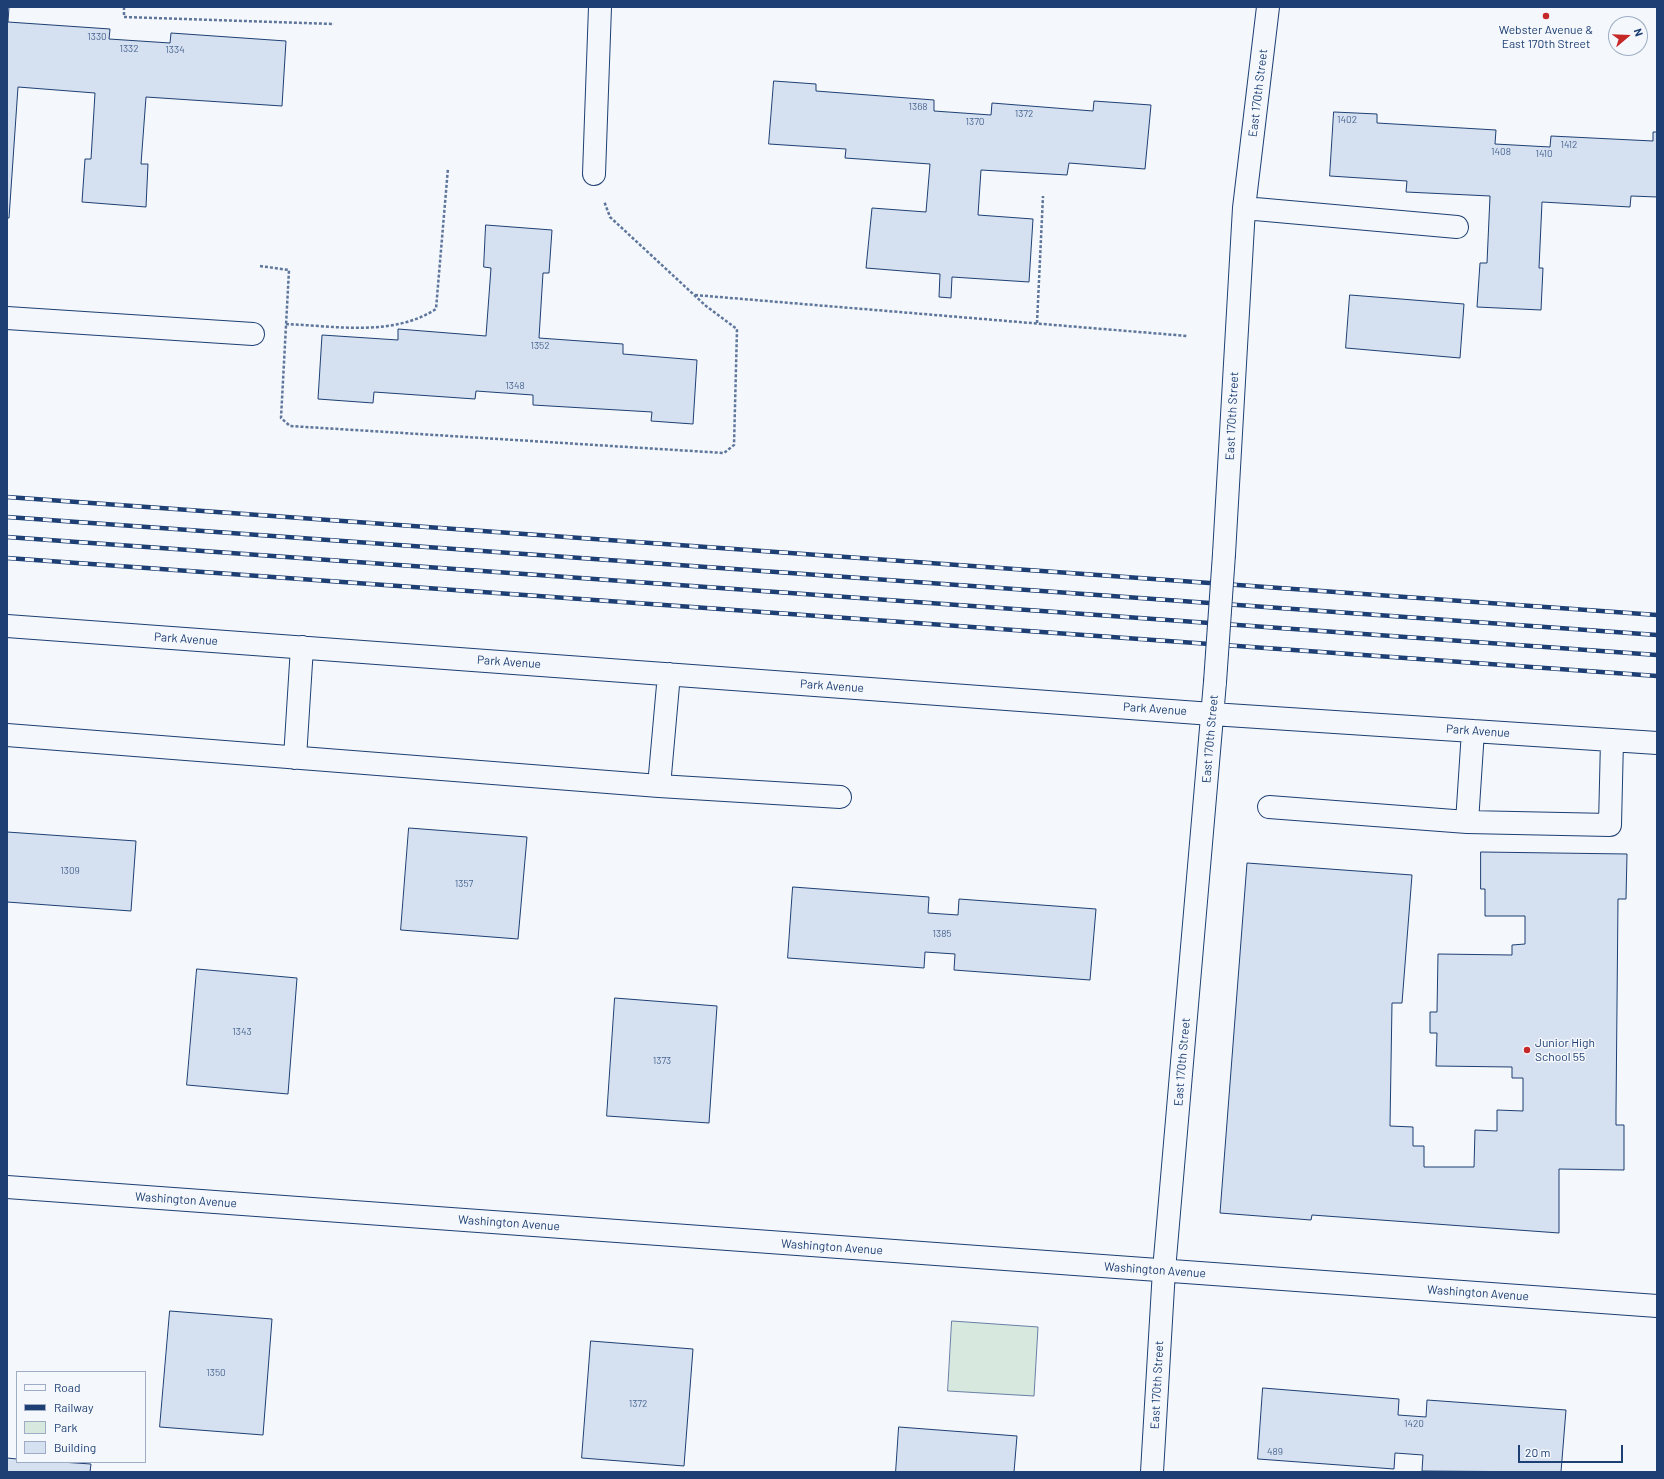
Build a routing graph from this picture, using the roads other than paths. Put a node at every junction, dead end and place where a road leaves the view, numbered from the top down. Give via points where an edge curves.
1 (600, 7) edge
2 (1268, 7) edge
3 (594, 174) road end
4 (1244, 208) junction
5 (1457, 227) dead end
6 (7, 318) edge
7 (253, 334) dead end
8 (7, 626) edge
9 (302, 647) junction
10 (669, 674) junction
11 (1212, 714) junction
12 (1473, 731) junction
13 (7, 735) edge
14 (1612, 740) junction
15 (1657, 743) edge
16 (295, 758) junction
17 (659, 786) junction
18 (840, 797) dead end
19 (1269, 807) dead end
20 (1467, 822) junction
21 (7, 1187) edge
22 (1164, 1270) junction
23 (1657, 1306) edge
24 (1152, 1472) edge

1 - 3 street
2 - 4 street, East 170th Street
4 - 5 street
4 - 11 street, East 170th Street, bridge
6 - 7 street
8 - 9 street, Park Avenue
9 - 10 street, Park Avenue
9 - 16 street
10 - 11 street, Park Avenue
10 - 17 street
11 - 12 street, Park Avenue
11 - 22 street, East 170th Street
12 - 14 street, Park Avenue
12 - 20 street
13 - 16 street
14 - 15 street, Park Avenue
14 - 20 street via 1610,825
16 - 17 street
17 - 18 street
19 - 20 street
21 - 22 street, Washington Avenue
22 - 23 street, Washington Avenue
22 - 24 street, East 170th Street

